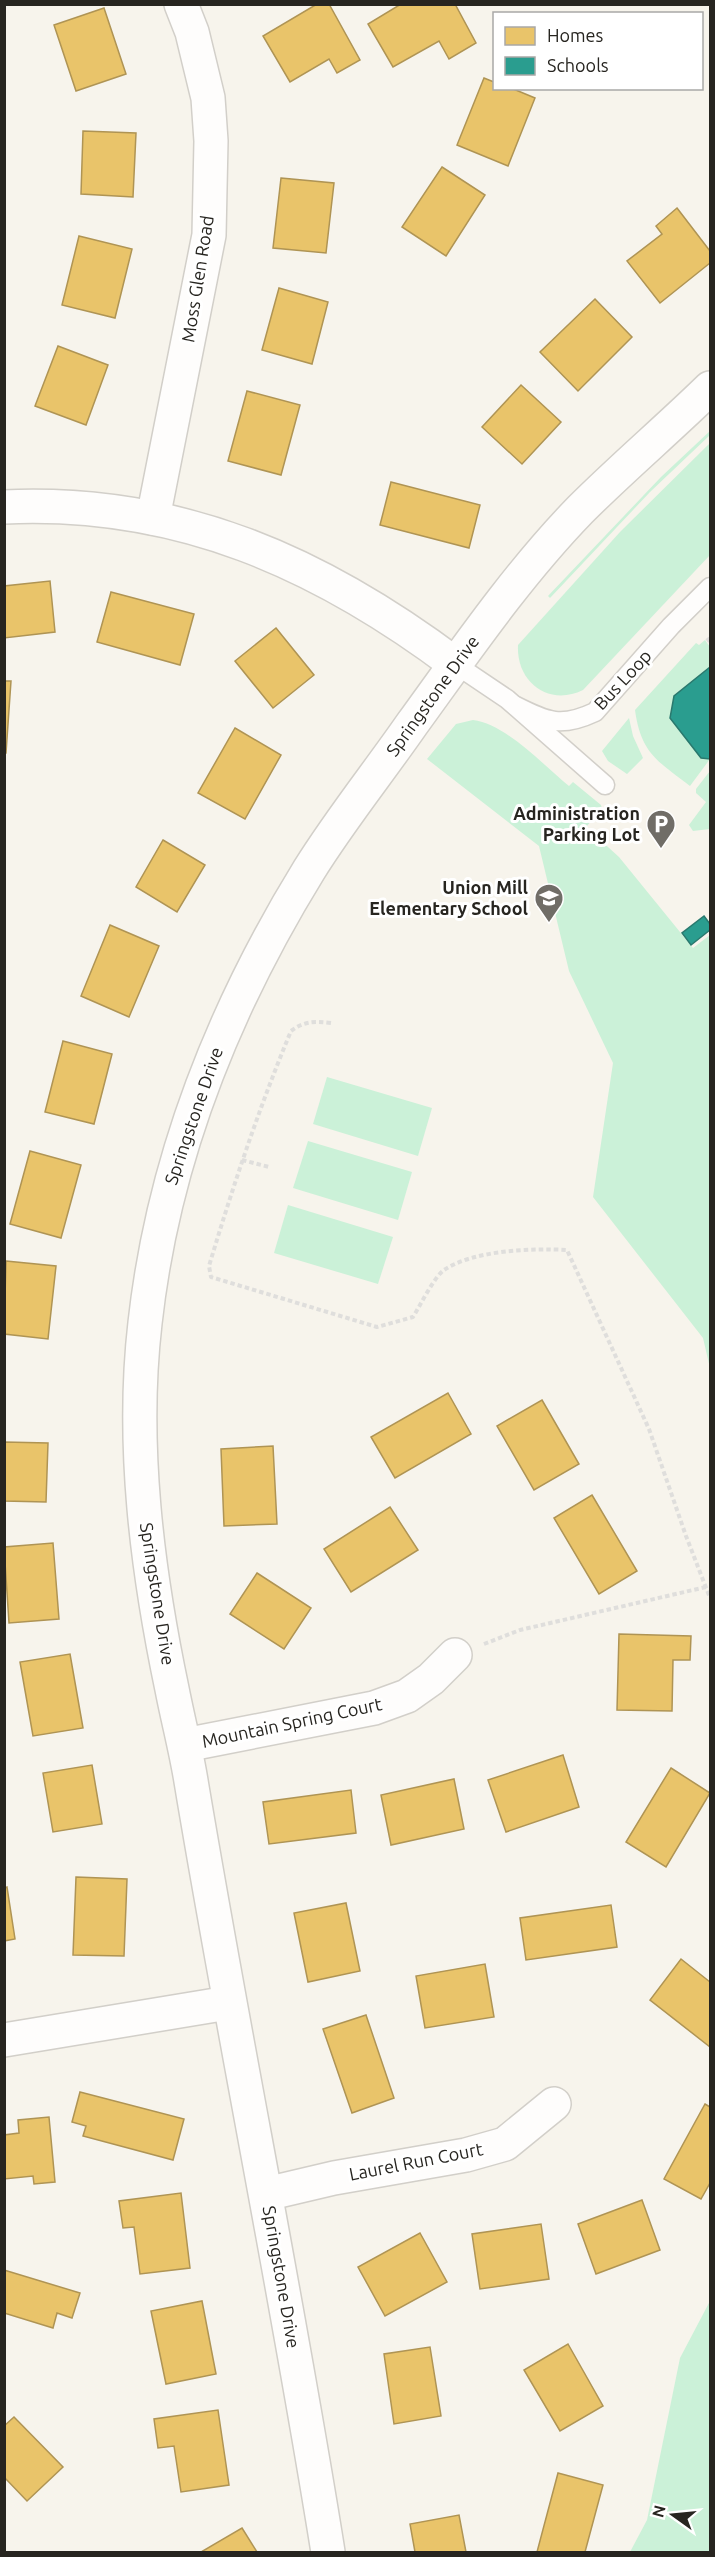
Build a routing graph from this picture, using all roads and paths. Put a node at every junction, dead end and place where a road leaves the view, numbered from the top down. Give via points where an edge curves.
1 (182, 4) edge
2 (711, 388) edge
3 (4, 507) edge
4 (153, 518) junction
5 (711, 587) edge
6 (455, 664) junction
7 (516, 706) junction
8 (605, 785) dead end
9 (331, 1023) dead end
10 (242, 1160) junction
11 (269, 1167) dead end
12 (706, 1587) junction
13 (711, 1598) edge
14 (455, 1655) joint
15 (185, 1745) junction
16 (228, 2003) junction
17 (4, 2040) edge
18 (554, 2104) dead end
19 (266, 2194) junction
20 (328, 2553) edge

1 - 4 street, Moss Glen Road via 208,98 209,235
2 - 6 street, Springstone Drive via 579,511 502,600
3 - 4 street via 109,510
4 - 6 street via 219,535 293,562 369,603
5 - 7 lane, Bus Loop via 595,712 578,720 553,722
6 - 7 lane
6 - 15 street, Springstone Drive via 313,864 270,936 228,1019 195,1102 167,1197 142,1350 143,1503 160,1627
7 - 8 lane
9 - 10 path via 311,1022 291,1031
10 - 11 path
10 - 12 path via 208,1266 211,1277 377,1327 413,1317 442,1271 483,1255 536,1248 567,1250 649,1429
12 - 13 path
12 - 14 path via 520,1630
14 - 15 street, Mountain Spring Court via 407,1696 374,1708
15 - 16 street, Springstone Drive
16 - 17 street
16 - 19 street, Springstone Drive
18 - 19 street, Laurel Run Court via 505,2144
19 - 20 street, Springstone Drive

